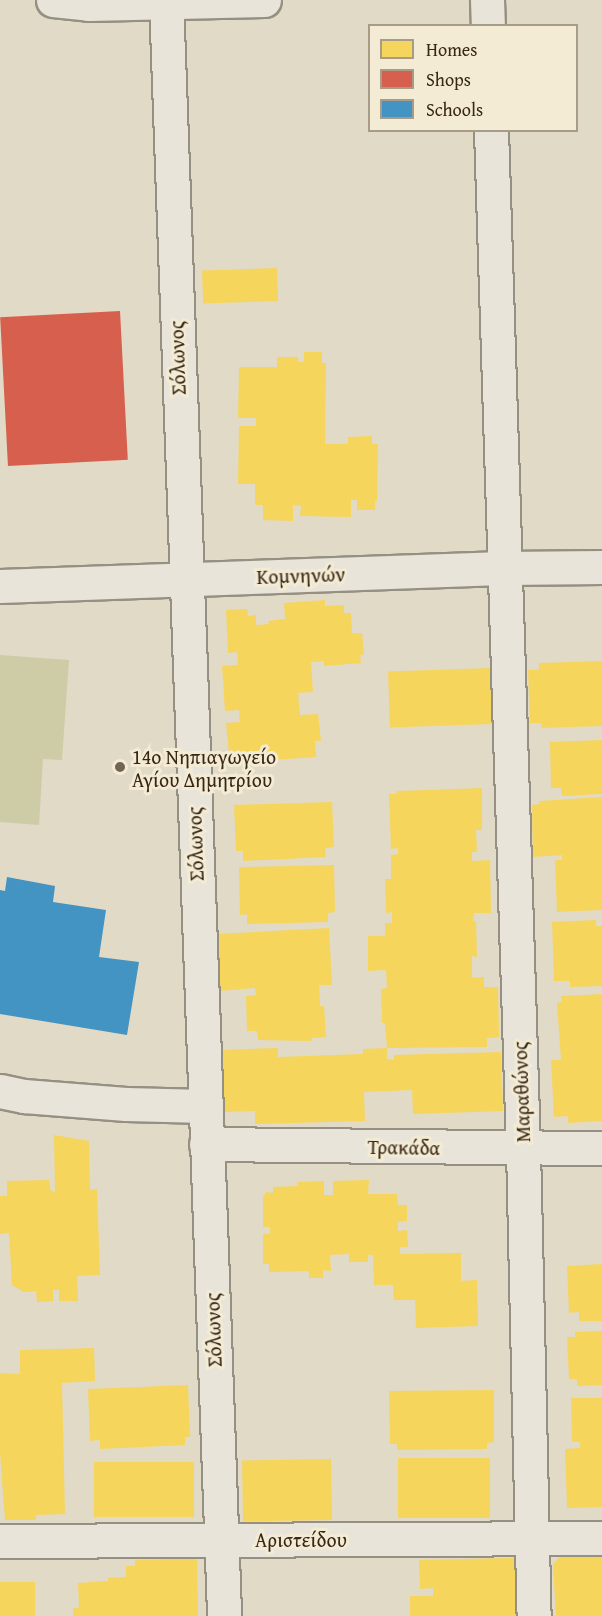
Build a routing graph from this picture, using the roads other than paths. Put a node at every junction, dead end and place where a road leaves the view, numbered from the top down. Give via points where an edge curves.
1 (52, 0) edge
2 (264, 0) edge
3 (487, 0) edge
4 (166, 2) edge
5 (488, 24) edge
6 (491, 132) edge
7 (602, 567) edge
8 (503, 568) junction
9 (185, 579) junction
10 (0, 586) edge
11 (0, 1091) edge
12 (205, 1106) junction
13 (207, 1144) junction
14 (524, 1148) junction
15 (602, 1148) edge
16 (602, 1538) edge
17 (532, 1539) junction
18 (221, 1540) junction
19 (0, 1541) edge
20 (224, 1616) edge
21 (534, 1616) edge

1 - 4 street via 89,4
2 - 4 street
3 - 5 street
4 - 9 street, Σόλωνος
6 - 8 street, Μαραθώνος
7 - 8 street, Κομνηνών
8 - 9 street, Κομνηνών
8 - 14 street, Μαραθώνος
9 - 10 street, Κομνηνών
9 - 12 street, Σόλωνος
11 - 12 street via 103,1102
12 - 13 street, Σόλωνος
13 - 14 street, Τρακάδα
13 - 18 street, Σόλωνος
14 - 15 street, Τρακάδα
14 - 17 street, Μαραθώνος
16 - 17 street, Αριστείδου
17 - 18 street, Αριστείδου
17 - 21 street, Μαραθώνος
18 - 19 street, Αριστείδου
18 - 20 street, Σόλωνος

